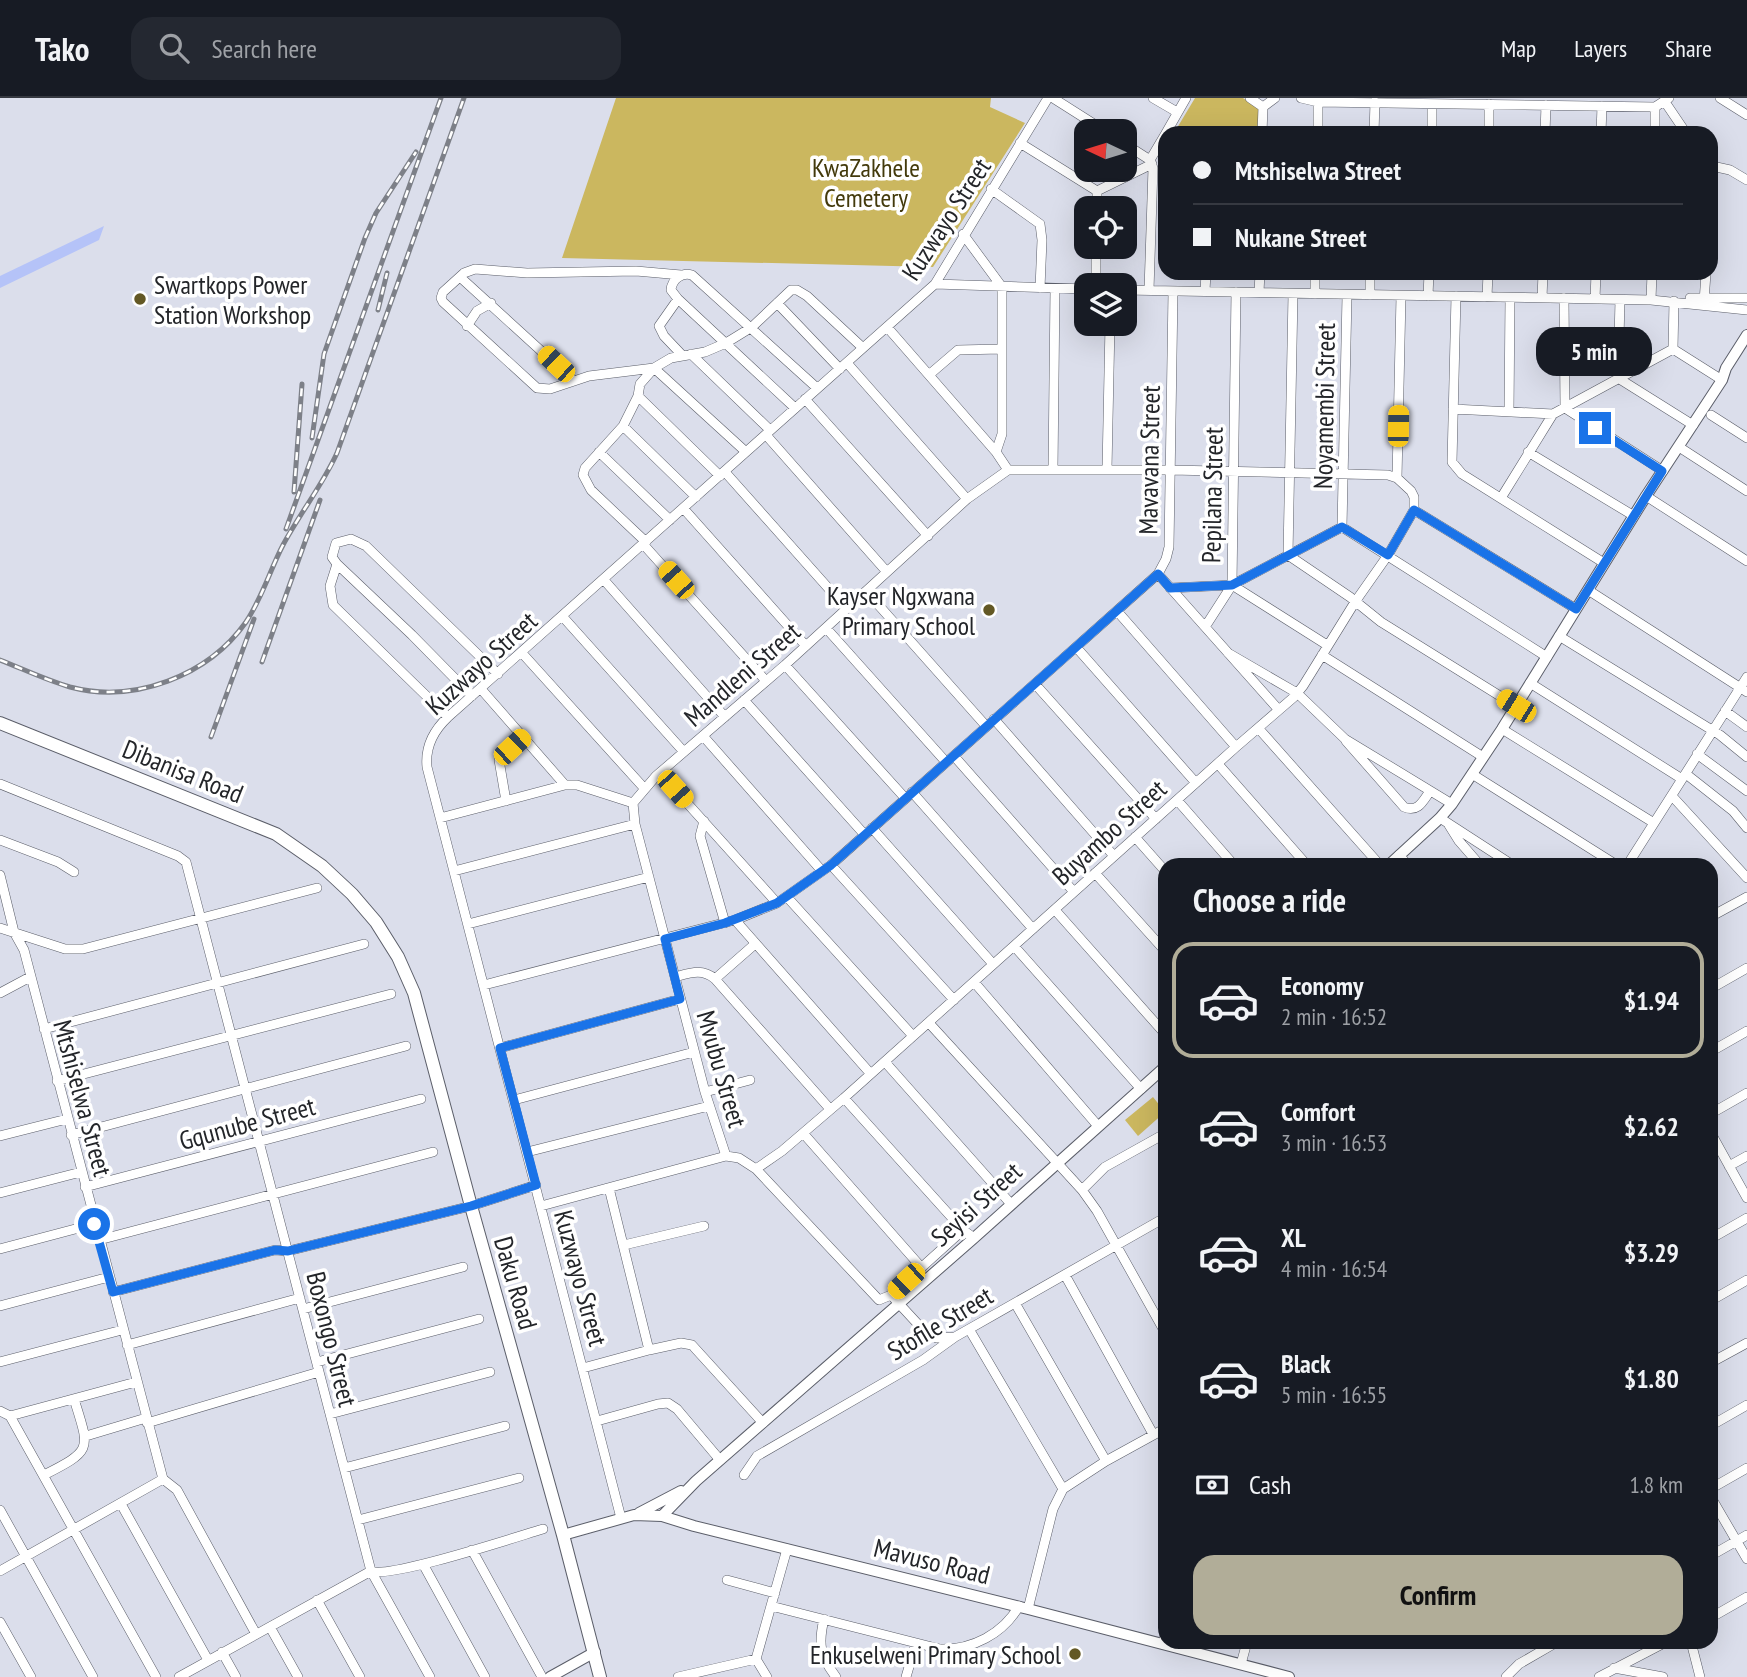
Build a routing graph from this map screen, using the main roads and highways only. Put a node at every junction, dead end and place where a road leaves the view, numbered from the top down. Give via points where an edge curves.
1 (0, 723) edge
2 (338, 880) joint
3 (600, 1677) edge

1 - 2 main road, Dibanisa Road via 276,834
2 - 3 main road, Daku Road via 384,933 410,981

